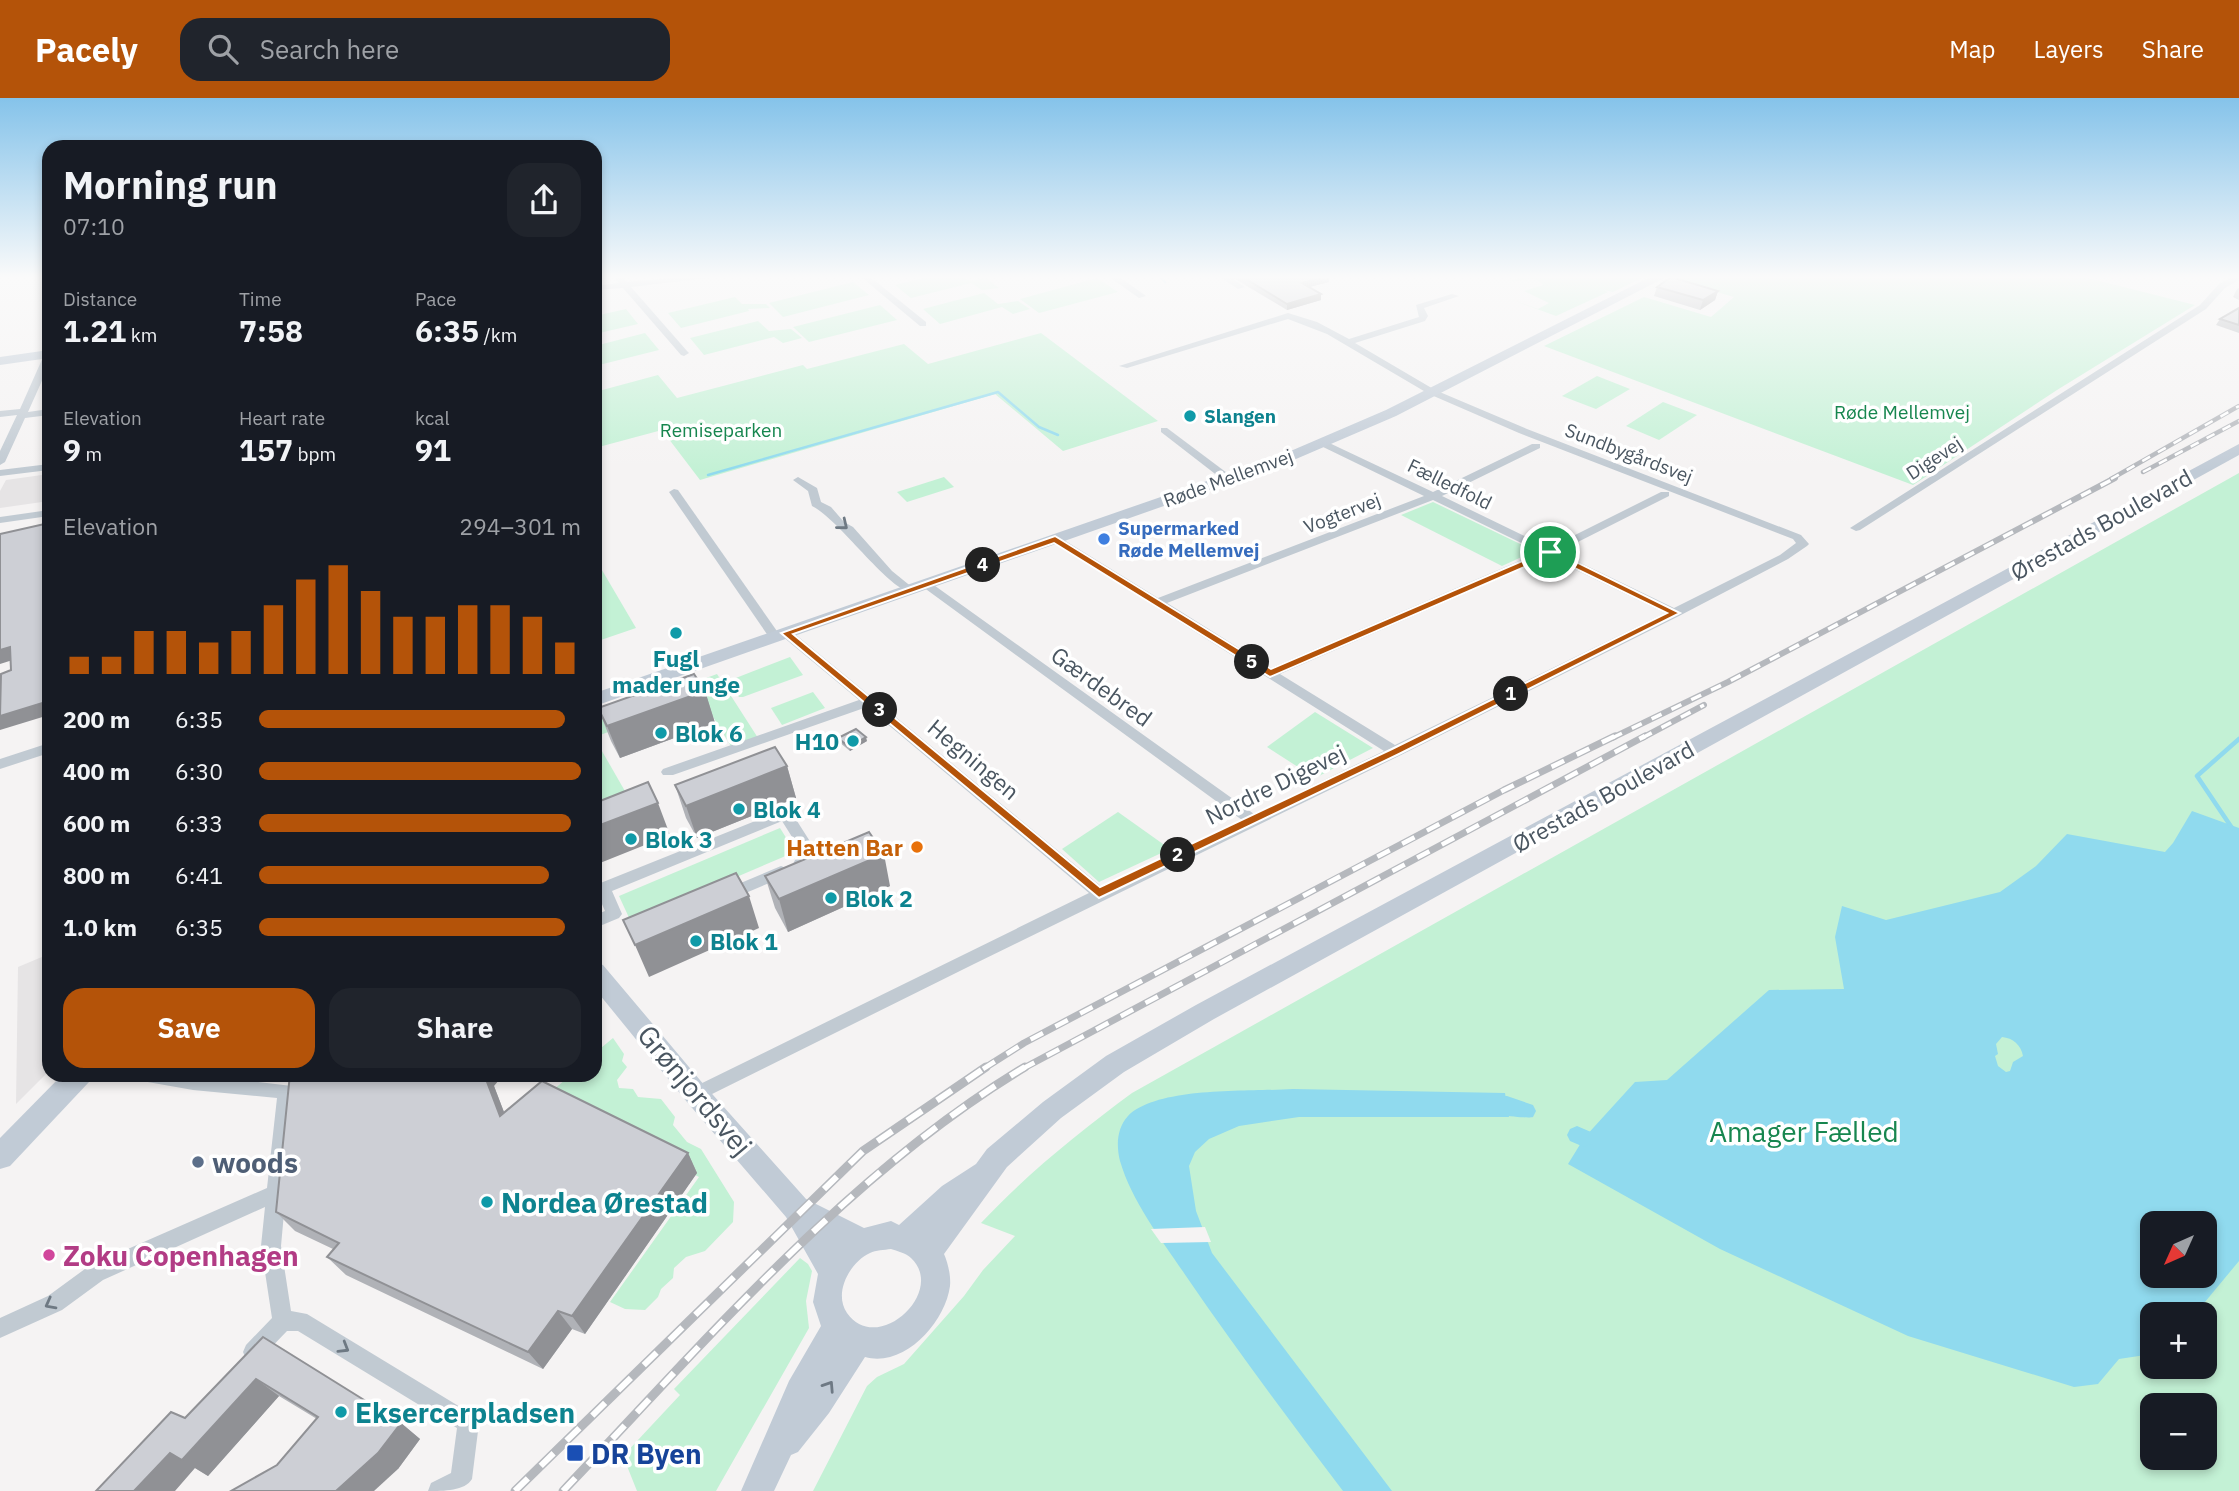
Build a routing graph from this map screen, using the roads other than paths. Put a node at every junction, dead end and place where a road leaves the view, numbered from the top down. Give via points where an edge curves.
1 (673, 341) edge
2 (1199, 341) edge
3 (1343, 341) edge
4 (1352, 341) edge
5 (1534, 341) edge
6 (2150, 341) edge
7 (1346, 343) junction
8 (684, 354) dead end
9 (42, 356) edge
10 (0, 361) edge
11 (42, 370) edge
12 (1137, 375) dead end
13 (1432, 393) junction
14 (42, 408) edge
15 (23, 412) junction
16 (42, 412) edge
17 (0, 414) edge
18 (1164, 430) dead end
19 (1323, 443) junction
20 (1536, 446) dead end
21 (2239, 449) edge
22 (0, 462) edge
23 (42, 468) edge
24 (0, 473) edge
25 (1227, 478) junction
26 (798, 480) dead end
27 (674, 492) dead end
28 (1665, 494) dead end
29 (1434, 496) junction
30 (42, 514) edge
31 (0, 520) edge
32 (1856, 528) dead end
33 (1055, 539) junction
34 (1798, 543) joint
35 (1550, 552) junction
36 (927, 585) junction
37 (909, 590) junction
38 (1157, 603) junction
39 (1675, 613) junction
40 (781, 635) junction
41 (1270, 673) junction
42 (602, 698) edge
43 (870, 701) junction
44 (42, 750) edge
45 (1395, 752) junction
46 (0, 764) edge
47 (668, 772) dead end
48 (1252, 820) junction
49 (1099, 893) junction
50 (721, 897) edge
51 (602, 919) edge
52 (602, 980) edge
53 (72, 1082) edge
54 (186, 1082) edge
55 (696, 1094) junction
56 (0, 1157) edge
57 (276, 1193) junction
58 (796, 1208) junction
59 (862, 1242) junction
60 (916, 1246) junction
61 (833, 1272) junction
62 (283, 1321) junction
63 (0, 1328) edge
64 (848, 1333) junction
65 (235, 1371) edge
66 (439, 1491) edge
67 (757, 1491) edge

1 - 8 street
2 - 12 street, Sundbygårdsvej via 1120,363
3 - 7 street, Sundbygårdsvej
4 - 7 street
5 - 13 street, Røde Mellemvej
6 - 32 street, Digevej
7 - 13 street, Sundbygårdsvej
9 - 10 street
11 - 15 street
13 - 19 street, Røde Mellemvej
13 - 34 street, Sundbygårdsvej
14 - 15 street
15 - 16 street
15 - 17 street
15 - 22 street
18 - 25 street
19 - 25 street, Røde Mellemvej
19 - 29 street, Fælledfold
20 - 29 street, Vogtervej
21 - 60 street, Ørestads Boulevard via 1115,1064 997,1158
23 - 24 street
25 - 33 street, Røde Mellemvej
26 -> 37 street via 813,490 816,504 849,529
27 - 40 street
28 - 35 street
29 - 35 street, Fælledfold
29 - 38 street, Vogtervej
30 - 31 street
33 - 36 street, Røde Mellemvej
33 - 38 street
34 - 39 street, Nordre Digevej
35 - 39 street, Fælledfold
35 - 41 street
36 - 37 street, Røde Mellemvej
36 - 48 street, Gærdebred
37 - 40 street, Røde Mellemvej
38 - 41 street
39 - 45 street, Nordre Digevej
40 - 42 street, Røde Mellemvej
40 - 43 street, Hegningen
41 - 45 street
43 - 47 street
43 - 49 street, Hegningen
44 - 46 street
45 - 48 street, Nordre Digevej
48 - 49 street, Nordre Digevej
49 - 55 street, Nordre Digevej
50 - 51 street via 813,858 785,814 603,888 614,914
52 - 55 street, Grønjordsvej
53 - 56 street
54 - 57 street via 286,1091
55 - 58 street, Grønjordsvej
57 - 62 street via 271,1246
57 -> 63 street via 96,1273 55,1303
58 - 59 street, Grønjordsvej
58 - 61 street, Grønjordsvej
59 - 60 street via 876,1237
59 - 61 street
60 - 64 street via 933,1264 936,1284 924,1317 914,1328 887,1341
61 - 64 street via 828,1300
62 - 65 street
62 -> 66 street via 300,1321 468,1423 461,1479
64 - 67 street via 818,1402 773,1460

